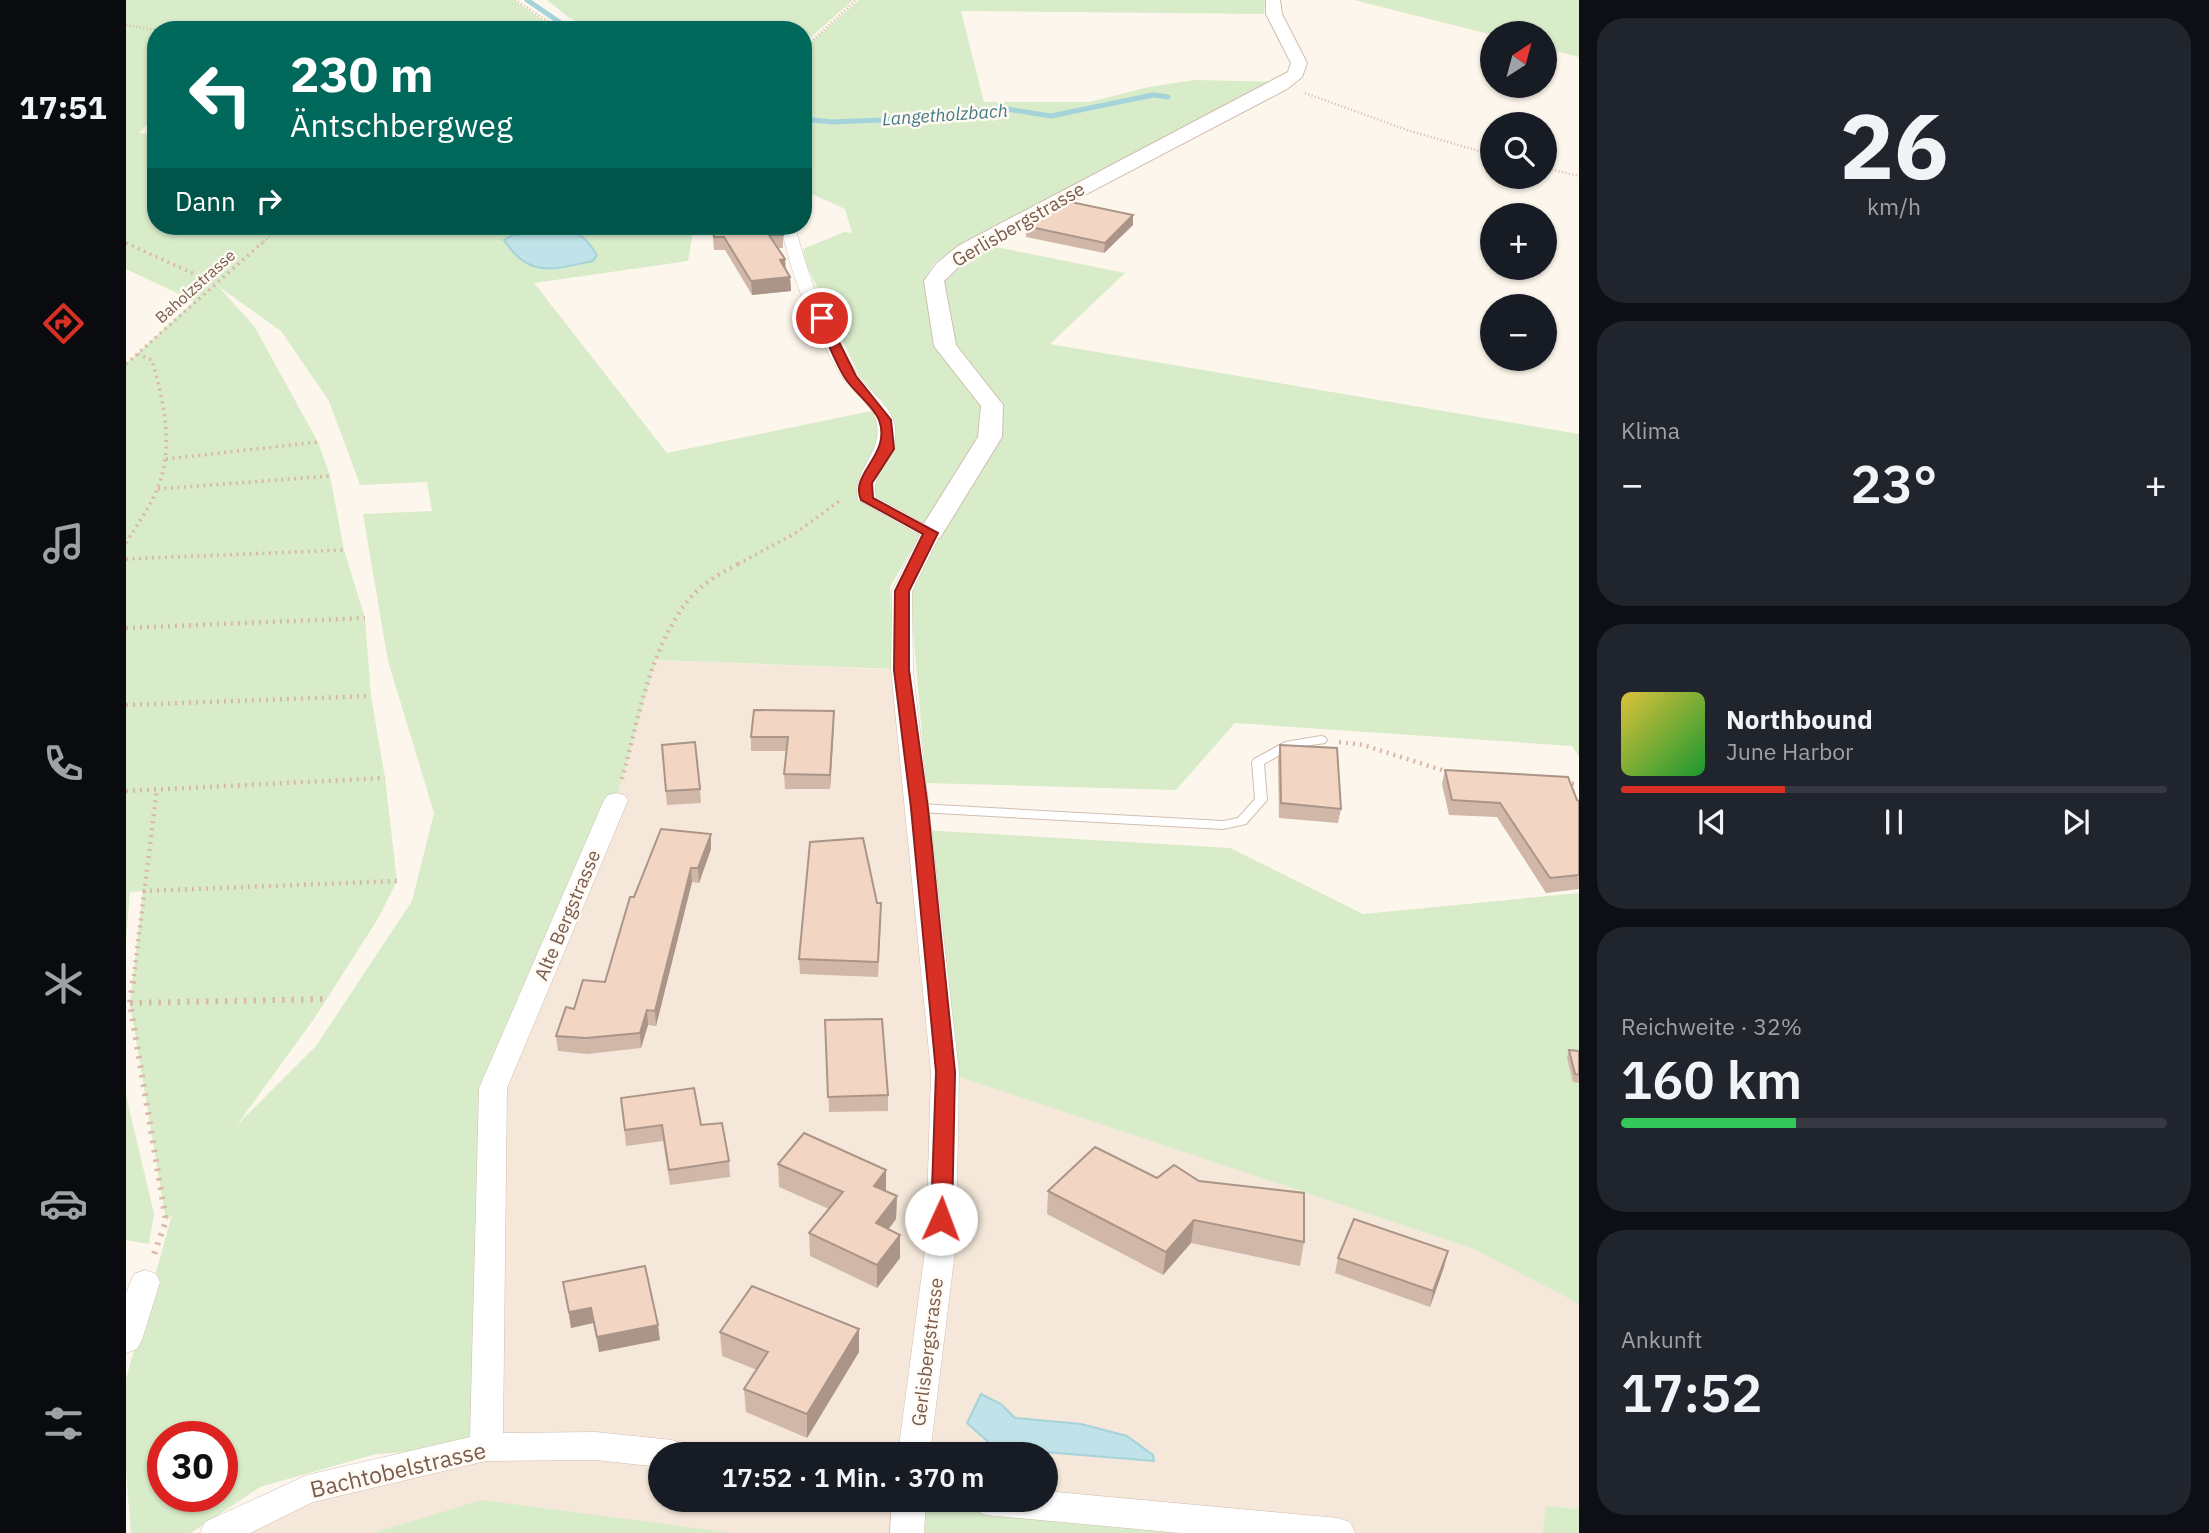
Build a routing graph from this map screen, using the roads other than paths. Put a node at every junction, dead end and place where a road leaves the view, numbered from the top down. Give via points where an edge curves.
1 (1273, 0) edge
2 (790, 235) edge
3 (931, 533) junction
4 (1321, 740) road end
5 (616, 800) road end
6 (919, 808) junction
7 (145, 1282) road end
8 (126, 1340) edge
9 (916, 1442) edge
10 (486, 1447) junction
11 (648, 1451) edge
12 (1058, 1508) edge
13 (908, 1512) edge
14 (1256, 1529) edge
15 (217, 1533) edge
16 (907, 1533) edge
17 (1338, 1533) edge

1 - 3 street, Gerlisbergstrasse via 1274,14 1299,63 1296,74 965,250 934,281 945,346 992,405 990,437
2 - 3 street via 796,264 850,377 885,420 887,449 863,492 880,509
3 - 6 street, Gerlisbergstrasse via 902,591 902,670
4 - 6 lane via 1289,745 1258,762 1261,800 1242,821 1223,825
5 - 10 street, Alte Bergstrasse via 493,1088
6 - 9 street, Gerlisbergstrasse via 945,1072 941,1243
7 - 8 street
10 - 11 street, Bachtobelstrasse via 596,1446
10 - 15 street, Bachtobelstrasse via 307,1489
12 - 14 street
13 - 16 street
14 - 17 street

